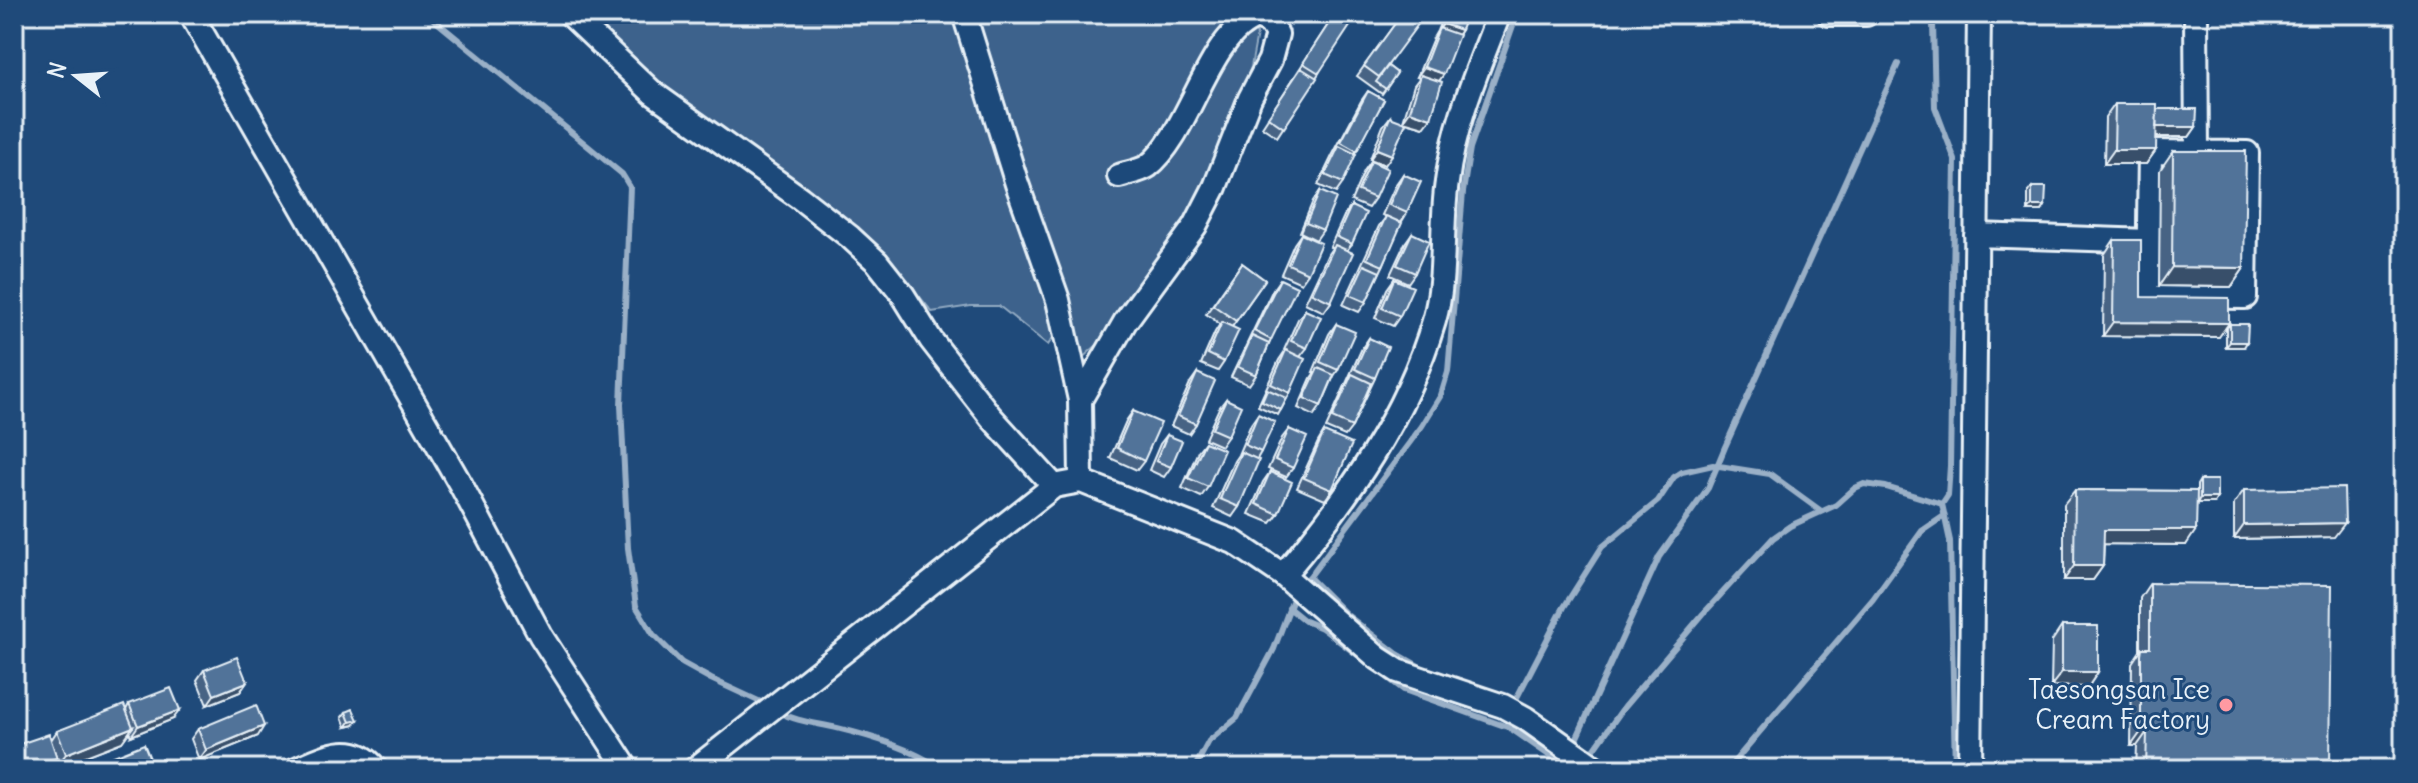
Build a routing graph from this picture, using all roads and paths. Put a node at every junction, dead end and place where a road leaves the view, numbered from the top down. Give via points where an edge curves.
1 (191, 14) edge
2 (570, 14) edge
3 (964, 14) edge
4 (1499, 14) edge
5 (1829, 14) edge
6 (1866, 14) edge
7 (1979, 14) edge
8 (2196, 14) edge
9 (2197, 152) junction
10 (1119, 176) dead end
11 (1976, 235) junction
12 (2149, 241) junction
13 (1080, 400) junction
14 (1081, 481) junction
15 (1054, 486) junction
16 (1293, 585) junction
17 (296, 769) edge
18 (376, 769) edge
19 (627, 769) edge
20 (695, 769) edge
21 (1597, 769) edge
22 (1970, 769) edge

1 - 19 street via 461,485 541,636
2 - 15 street via 653,93 800,198 877,262 991,417
3 - 13 street via 1058,300
4 - 16 street via 1458,122 1446,183 1435,318 1411,387
5 - 6 street
7 - 11 street
8 - 9 street
9 - 12 street via 2150,152
9 - 12 street via 2247,153 2245,297 2148,296
10 - 13 street via 1147,167 1163,149 1233,33 1247,20 1269,22 1276,44 1215,187
11 - 12 street
11 - 22 street
13 - 14 street
14 - 15 street
14 - 16 street via 1234,542
15 - 20 street
16 - 21 street via 1398,671 1503,706
17 - 18 street via 343,752 360,755

